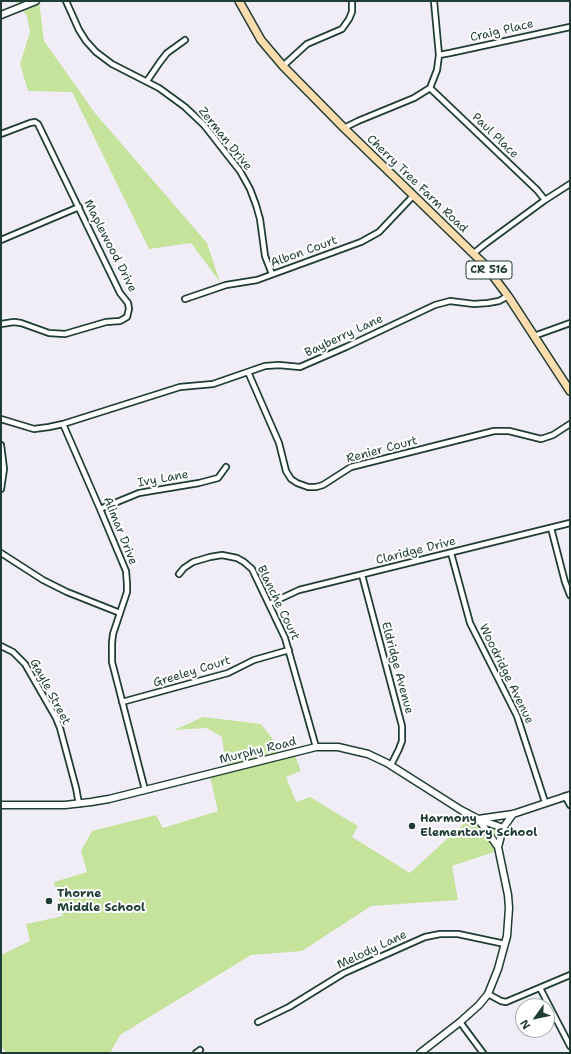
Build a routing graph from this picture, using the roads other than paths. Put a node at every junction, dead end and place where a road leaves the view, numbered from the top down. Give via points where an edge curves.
1 (36, 1) edge
2 (66, 1) edge
3 (239, 1) edge
4 (352, 1) edge
5 (434, 1) edge
6 (1, 15) edge
7 (570, 27) edge
8 (185, 40) dead end
9 (439, 55) junction
10 (283, 66) junction
11 (147, 81) junction
12 (430, 88) junction
13 (344, 128) junction
14 (1, 134) edge
15 (570, 184) edge
16 (413, 196) junction
17 (545, 200) junction
18 (79, 207) junction
19 (1, 240) edge
20 (474, 253) junction
21 (272, 274) junction
22 (508, 296) junction
23 (185, 299) dead end
24 (570, 323) edge
25 (1, 324) edge
26 (534, 336) junction
27 (248, 372) junction
28 (570, 391) edge
29 (1, 419) edge
30 (63, 424) junction
31 (570, 424) edge
32 (1, 445) edge
33 (226, 467) dead end
34 (1, 489) edge
35 (100, 509) junction
36 (570, 524) edge
37 (551, 528) junction
38 (451, 553) junction
39 (1, 554) edge
40 (179, 574) dead end
41 (362, 575) junction
42 (570, 595) edge
43 (269, 604) junction
44 (120, 613) junction
45 (1, 646) edge
46 (289, 650) junction
47 (122, 702) junction
48 (316, 747) junction
49 (391, 765) junction
50 (145, 790) junction
51 (568, 795) edge
52 (545, 802) junction
53 (79, 804) junction
54 (1, 805) edge
55 (570, 805) edge
56 (513, 814) junction
57 (478, 819) junction
58 (503, 828) junction
59 (498, 847) junction
60 (505, 944) junction
61 (570, 975) edge
62 (540, 988) junction
63 (488, 994) junction
64 (258, 1022) dead end
65 (460, 1022) junction
66 (570, 1046) edge
67 (420, 1053) edge
68 (483, 1053) edge

1 - 6 street
2 - 11 street, Zerman Drive via 79,30 96,52 112,64
3 - 10 main road, Cherry Tree Farm Road / CR 516 via 262,40
4 - 10 street via 352,12 342,28 308,44
5 - 9 street
7 - 9 street, Craig Place
8 - 11 street via 167,53
9 - 12 street via 437,70
10 - 13 main road, Cherry Tree Farm Road / CR 516
11 - 21 street, Zerman Drive via 176,99 197,118 240,172 256,205 265,256
12 - 13 street via 414,98
12 - 17 street, Paul Place
13 - 16 main road, Cherry Tree Farm Road / CR 516
14 - 18 street, Maplewood Drive via 30,123 38,124
15 - 17 street
16 - 20 main road, Cherry Tree Farm Road / CR 516
16 - 21 street, Albon Court via 370,238
17 - 20 street
18 - 19 street
18 - 25 street, Maplewood Drive via 120,293 128,303 126,317 120,321 106,322 65,334 49,333 21,323
20 - 22 main road, Cherry Tree Farm Road / CR 516
21 - 23 street, Albon Court
22 - 26 main road, Cherry Tree Farm Road / CR 516
22 - 27 street, Bayberry Lane via 488,303 443,302 306,366 275,364
24 - 26 street
26 - 28 main road, Cherry Tree Farm Road / CR 516
27 - 30 street, Bayberry Lane via 213,384 180,386
27 - 31 street, Renier Court via 279,443 286,471 291,479 308,487 323,485 351,467 486,433 508,431 541,439
29 - 30 street, Bayberry Lane via 34,429
30 - 35 street, Alimar Drive
32 - 34 street via 4,469
33 - 35 street, Ivy Lane via 218,478 139,493
35 - 44 street, Alimar Drive via 127,578 127,592
36 - 37 street, Claridge Drive
37 - 38 street, Claridge Drive
37 - 42 street
38 - 41 street, Claridge Drive
38 - 52 street, Woodridge Avenue via 470,623 517,716
39 - 44 street via 67,592
40 - 43 street, Blanche Court via 187,566 210,557 222,555 237,558 252,569
41 - 43 street, Claridge Drive via 300,590
41 - 49 street, Eldridge Avenue via 402,726 400,745
43 - 46 street, Blanche Court
44 - 47 street, Alimar Drive via 113,634 111,653
45 - 53 street, Gayle Street via 13,652 25,664 56,718
46 - 47 street, Greeley Court via 254,660 228,673
46 - 48 street, Blanche Court
47 - 50 street, Alimar Drive
48 - 49 street, Murphy Road via 356,750
48 - 50 street, Murphy Road
49 - 57 street, Murphy Road
50 - 53 street, Murphy Road
51 - 52 street
51 - 55 street
52 - 56 street
53 - 54 street, Murphy Road
56 - 57 street
56 - 58 street
57 - 58 street, Murphy Road
57 - 59 street
58 - 59 street
59 - 60 street via 508,902
60 - 63 street
60 - 64 street, Melody Lane via 458,934 425,937 344,973 286,1009
61 - 62 street
62 - 63 street via 506,1002
62 - 66 street
63 - 65 street
65 - 67 street
65 - 68 street

